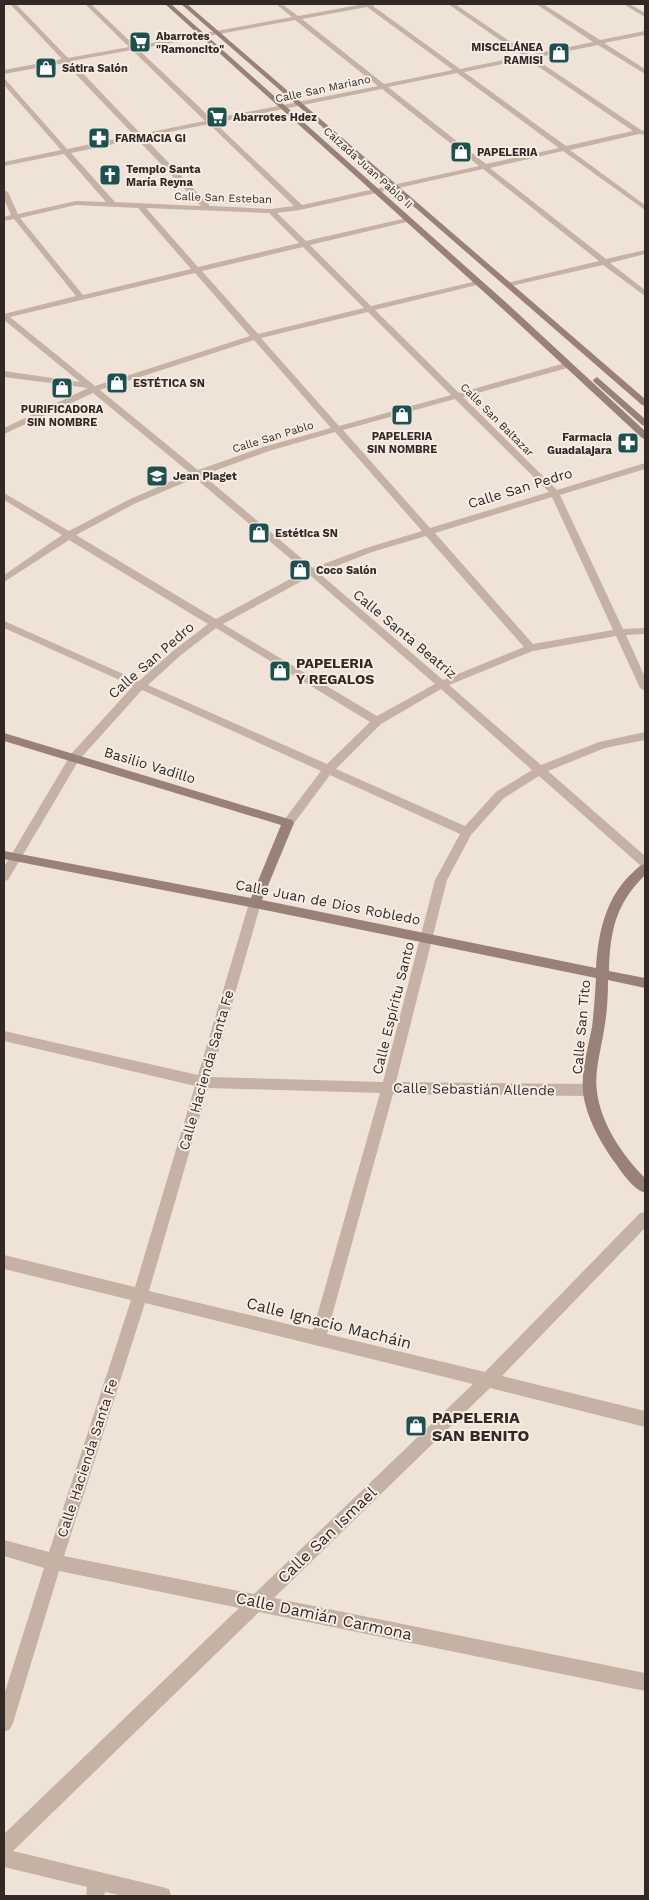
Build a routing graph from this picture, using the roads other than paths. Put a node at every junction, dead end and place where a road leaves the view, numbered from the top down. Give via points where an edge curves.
1 (13, 4) edge
2 (88, 4) edge
3 (168, 4) edge
4 (184, 4) edge
5 (279, 4) edge
6 (369, 4) edge
7 (451, 4) edge
8 (539, 4) edge
9 (626, 4) edge
10 (645, 15) edge
11 (296, 18) junction
12 (216, 33) junction
13 (645, 33) edge
14 (203, 35) junction
15 (600, 43) junction
16 (133, 48) junction
17 (530, 57) junction
18 (66, 61) junction
19 (460, 71) junction
20 (4, 72) edge
21 (645, 72) edge
22 (4, 81) edge
23 (384, 87) junction
24 (299, 104) junction
25 (283, 107) junction
26 (211, 122) junction
27 (642, 132) edge
28 (139, 137) junction
29 (565, 149) junction
30 (66, 151) junction
31 (4, 164) edge
32 (485, 167) junction
33 (396, 187) junction
34 (376, 191) junction
35 (4, 192) edge
36 (112, 204) junction
37 (140, 206) junction
38 (300, 208) junction
39 (645, 208) edge
40 (208, 209) junction
41 (271, 211) junction
42 (16, 216) junction
43 (4, 219) edge
44 (408, 219) junction
45 (304, 245) junction
46 (645, 252) edge
47 (604, 262) junction
48 (197, 270) junction
49 (478, 282) junction
50 (510, 286) junction
51 (645, 294) edge
52 (81, 297) junction
53 (527, 300) junction
54 (369, 309) junction
55 (508, 309) junction
56 (4, 316) edge
57 (255, 337) junction
58 (568, 365) junction
59 (4, 374) edge
60 (92, 387) junction
61 (456, 395) junction
62 (645, 403) edge
63 (645, 411) edge
64 (645, 423) edge
65 (336, 429) junction
66 (4, 431) edge
67 (645, 436) edge
68 (645, 466) edge
69 (196, 474) junction
70 (554, 493) junction
71 (4, 496) edge
72 (428, 530) junction
73 (68, 536) junction
74 (311, 572) junction
75 (4, 579) edge
76 (4, 624) edge
77 (215, 624) junction
78 (645, 631) edge
79 (620, 632) junction
80 (531, 648) junction
81 (442, 684) junction
82 (142, 685) junction
83 (645, 688) edge
84 (377, 721) junction
85 (645, 736) edge
86 (4, 737) edge
87 (75, 757) junction
88 (329, 769) junction
89 (540, 770) junction
90 (288, 823) junction
91 (467, 832) junction
92 (9, 856) edge
93 (645, 864) edge
94 (645, 868) edge
95 (4, 877) edge
96 (254, 903) junction
97 (426, 938) junction
98 (601, 974) junction
99 (645, 983) edge
100 (4, 1036) edge
101 (202, 1082) junction
102 (388, 1088) junction
103 (590, 1090) junction
104 (645, 1187) edge
105 (645, 1218) edge
106 (4, 1262) edge
107 (140, 1295) junction
108 (318, 1338) junction
109 (487, 1380) junction
110 (645, 1419) edge
111 (4, 1548) edge
112 (54, 1562) junction
113 (257, 1602) junction
114 (645, 1682) edge
115 (4, 1724) edge
116 (4, 1847) edge
117 (4, 1858) edge
118 (96, 1889) edge
119 (162, 1896) edge

1 - 18 street
2 - 16 street
3 - 14 main road, Calzada Juan Pablo II
4 - 12 main road, Calzada Juan Pablo II
5 - 11 street
6 - 11 street
6 - 19 street
7 - 17 street
8 - 15 street
9 - 10 street
11 - 12 street
11 - 23 street
12 - 14 street
12 - 24 main road, Calzada Juan Pablo II
13 - 15 street, Calle San Mariano
14 - 16 street
14 - 25 main road, Calzada Juan Pablo II
15 - 17 street, Calle San Mariano
15 - 21 street
16 - 18 street
16 - 26 street
17 - 19 street, Calle San Mariano
17 - 27 street
18 - 20 street
18 - 28 street
19 - 23 street, Calle San Mariano
19 - 29 street
22 - 30 street
23 - 24 street, Calle San Mariano
23 - 32 street
24 - 25 street, Calle San Mariano
24 - 33 main road, Calzada Juan Pablo II
25 - 26 street, Calle San Mariano
25 - 34 main road, Calzada Juan Pablo II
26 - 28 street, Calle San Mariano
26 - 38 street
27 - 29 street, Calle San Esteban
28 - 30 street, Calle San Mariano
28 - 40 street
29 - 32 street, Calle San Esteban
29 - 39 street
30 - 31 street, Calle San Mariano
30 - 36 street
32 - 33 street, Calle San Esteban
32 - 47 street
33 - 34 street, Calle San Esteban
33 - 50 main road, Calzada Juan Pablo II
34 - 38 street, Calle San Esteban
34 - 44 main road, Calzada Juan Pablo II
35 - 42 street
36 - 37 street, Calle San Esteban
36 - 42 street, Calle San Esteban via 76,204
37 - 40 street, Calle San Esteban
37 - 48 street
38 - 41 street, Calle San Esteban
40 - 41 street, Calle San Esteban
41 - 45 street, Calle San Baltazar
42 - 43 street, Calle San Esteban
42 - 52 street
44 - 45 street
44 - 49 main road, Calzada Juan Pablo II
45 - 48 street
45 - 54 street, Calle San Baltazar
46 - 47 street
47 - 50 street
47 - 51 street
48 - 52 street
48 - 57 street
49 - 54 street
49 - 55 main road, Calzada Juan Pablo II
50 - 53 main road, Calzada Juan Pablo II
52 - 56 street
53 - 62 main road, Calzada Juan Pablo II
53 - 63 main road, Calzada Juan Pablo II via 540,318
54 - 57 street
54 - 61 street, Calle San Baltazar
55 - 58 main road, Calzada Juan Pablo II
55 - 64 main road, Calzada Juan Pablo II via 529,320
56 - 60 street, Calle Santa Beatriz
57 - 60 street
57 - 65 street
58 - 61 street, Calle San Pablo
58 - 67 main road, Calzada Juan Pablo II
59 - 60 street
60 - 66 street
60 - 69 street, Calle Santa Beatriz
61 - 65 street, Calle San Pablo
61 - 70 street, Calle San Baltazar
65 - 69 street, Calle San Pablo
65 - 72 street
68 - 70 street, Calle San Pedro
69 - 73 street, Calle San Pablo via 131,502
69 - 74 street, Calle Santa Beatriz
70 - 72 street, Calle San Pedro
70 - 79 street, Calle San Baltazar
71 - 73 street
72 - 74 street, Calle San Pedro
72 - 80 street
73 - 75 street, Calle San Pablo
73 - 77 street
74 - 77 street, Calle San Pedro
74 - 81 street, Calle Santa Beatriz
76 - 82 street
77 - 82 street, Calle San Pedro
77 - 84 street
78 - 79 street, Calle Hacienda Santa Fe
79 - 80 street, Calle Hacienda Santa Fe
79 - 83 street, Calle San Baltazar
80 - 81 street, Calle Hacienda Santa Fe
81 - 84 street, Calle Hacienda Santa Fe
81 - 89 street, Calle Santa Beatriz
82 - 87 street, Calle San Pedro
82 - 88 street
84 - 88 street, Calle Hacienda Santa Fe
85 - 89 street, Calle Espíritu Santo via 603,745
86 - 87 main road, Basilio Vadillo
87 - 90 main road, Basilio Vadillo
87 - 92 street, Calle San Pedro
88 - 90 street, Calle Hacienda Santa Fe
88 - 91 street
89 - 91 street, Calle Espíritu Santo via 500,795
89 - 93 street, Calle Santa Beatriz
90 - 96 main road, Calle Hacienda Santa Fe
91 - 97 street, Calle Espíritu Santo via 441,880
92 - 95 street, Calle San Pedro
92 - 96 main road, Calle Juan de Dios Robledo
94 - 98 main road, Calle San Tito via 615,902 602,948
96 - 97 main road, Calle Juan de Dios Robledo
96 - 101 street, Calle Hacienda Santa Fe
97 - 98 main road, Calle Juan de Dios Robledo
97 - 102 street, Calle Espíritu Santo
98 - 99 main road, Calle Juan de Dios Robledo
98 - 103 main road, Calle San Tito via 601,1008
100 - 101 street, Calle Sebastián Allende
101 - 102 street, Calle Sebastián Allende
101 - 107 street, Calle Hacienda Santa Fe
102 - 103 street, Calle Sebastián Allende
102 - 108 street, Calle Espíritu Santo
103 - 104 main road, Calle San Tito via 607,1138
105 - 109 street, Calle San Ismael
106 - 107 street, Calle Ignacio Macháin
107 - 108 street, Calle Ignacio Macháin
107 - 112 street, Calle Hacienda Santa Fe
108 - 109 street, Calle Ignacio Macháin
109 - 110 street, Calle Ignacio Macháin
109 - 113 street, Calle San Ismael
111 - 112 street, Calle Damián Carmona
112 - 113 street, Calle Damián Carmona
112 - 115 street, Calle Hacienda Santa Fe
113 - 114 street, Calle Damián Carmona
113 - 116 street, Calle San Ismael
117 - 118 street
118 - 119 street

